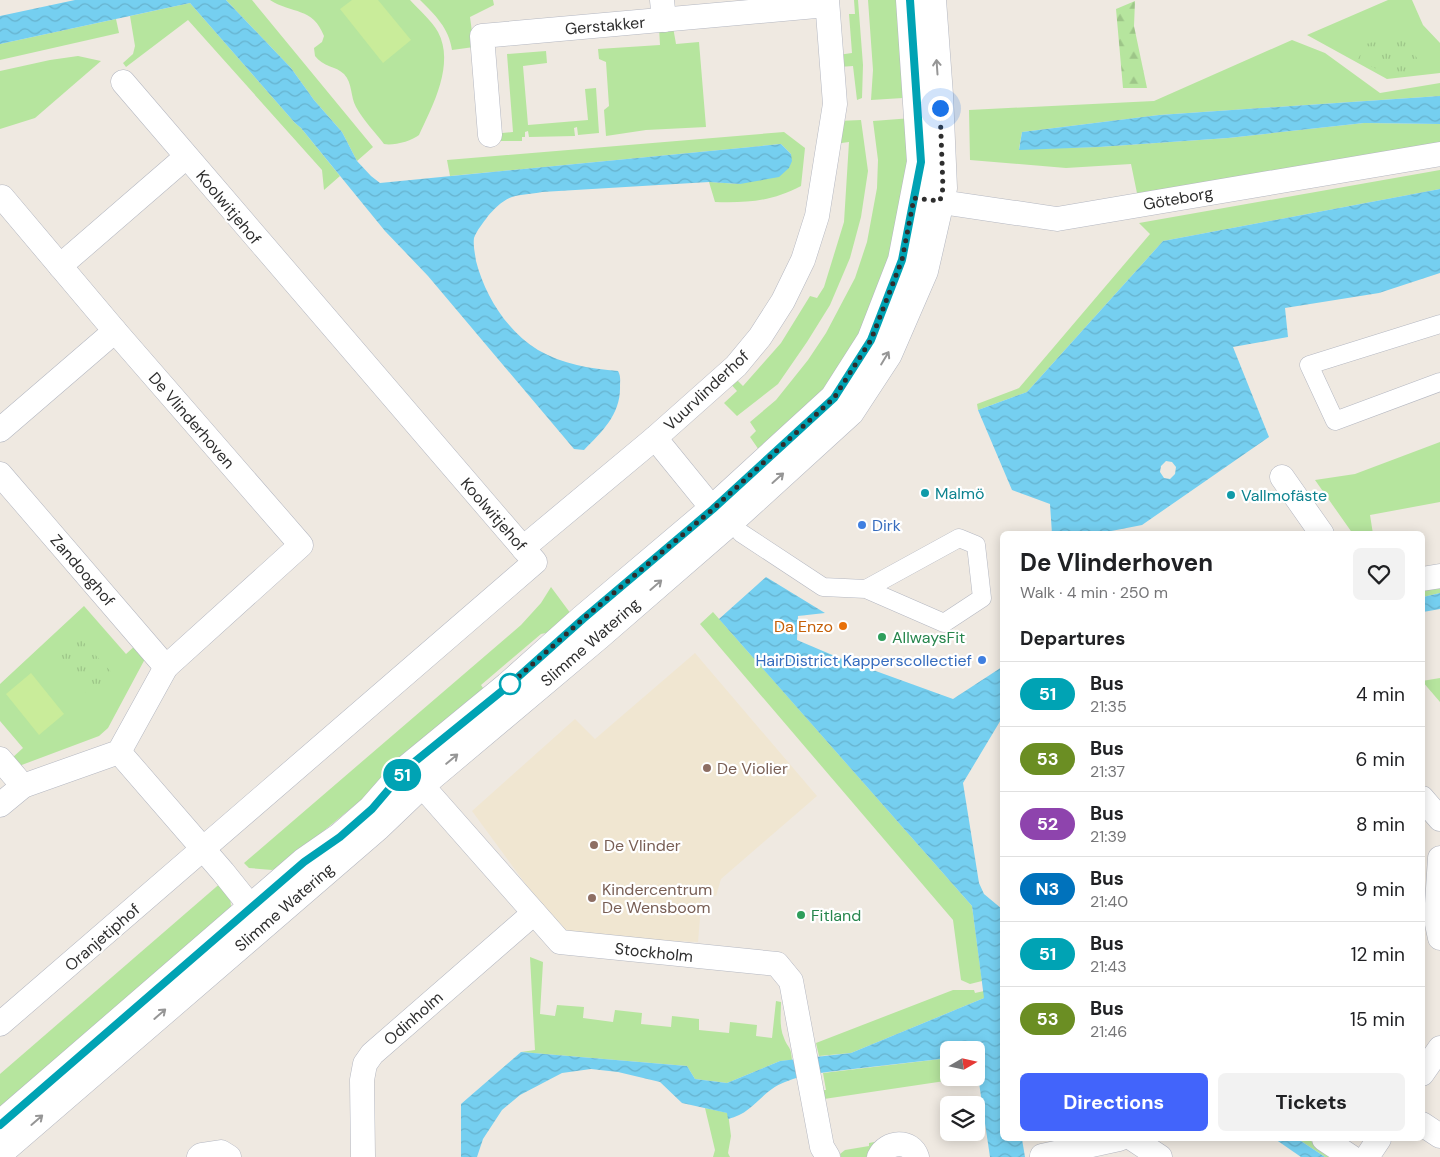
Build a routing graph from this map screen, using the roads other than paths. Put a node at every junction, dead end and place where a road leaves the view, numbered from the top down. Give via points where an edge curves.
1 (910, 0) edge
2 (932, 0) edge
3 (827, 2) edge
4 (663, 10) edge
5 (122, 82) dead end
6 (833, 118) joint
7 (490, 134) dead end
8 (1440, 154) edge
9 (186, 157) junction
10 (0, 199) edge
11 (927, 200) junction
12 (60, 266) junction
13 (1440, 324) edge
14 (115, 331) junction
15 (1440, 382) edge
16 (0, 430) edge
17 (655, 438) junction
18 (0, 474) edge
19 (1282, 477) dead end
20 (727, 522) junction
21 (1320, 531) edge
22 (523, 548) junction
23 (1440, 576) edge
24 (1425, 578) edge
25 (866, 589) junction
26 (166, 667) junction
27 (119, 752) junction
28 (0, 759) edge
29 (415, 776) junction
30 (23, 786) junction
31 (1425, 802) edge
32 (0, 806) edge
33 (1440, 819) edge
34 (203, 849) junction
35 (1440, 858) edge
36 (1430, 897) edge
37 (534, 914) junction
38 (258, 916) junction
39 (1440, 938) edge
40 (0, 1024) edge
41 (1440, 1048) edge
42 (1425, 1070) edge
43 (0, 1125) edge
44 (1425, 1126) edge
45 (1440, 1136) edge
46 (1108, 1141) edge
47 (1117, 1141) edge
48 (1137, 1141) edge
49 (1327, 1141) edge
50 (1378, 1141) edge
51 (0, 1152) edge
52 (1042, 1156) edge
53 (199, 1157) edge
54 (229, 1157) edge
55 (363, 1157) edge
56 (828, 1157) edge
57 (879, 1157) edge
58 (917, 1157) edge
59 (1120, 1157) edge
60 (1160, 1157) edge
61 (1351, 1157) edge
62 (1367, 1157) edge

1 - 11 street, Slimme Watering via 921,162
11 -> 2 street, Slimme Watering via 943,188
3 - 4 street, Gerstakker
3 - 6 street, Gerstakker via 835,104
4 - 7 street, Gerstakker via 482,36
5 - 9 street, Koolwitjehof
6 - 17 street, Vuurvlinderhof via 817,216 803,260 783,301 736,366
8 - 11 street, Göteborg via 1058,219
9 - 12 street, Koolwitjehof
9 - 22 street, Koolwitjehof
10 - 12 street, De Vlinderhoven
11 - 20 street, Slimme Watering via 871,340 834,398
12 - 14 street, De Vlinderhoven
13 - 15 street via 1309,365 1335,420
14 - 16 street
14 - 26 street, De Vlinderhoven via 301,545
17 - 20 street, Vuurvlinderhof
17 - 22 street, Vuurvlinderhof
18 - 26 street, Zandooghof
19 - 21 street
20 - 25 street via 823,587
20 - 29 street, Slimme Watering via 591,642
22 - 34 street, Koolwitjehof via 535,562
23 - 24 street
25 - 25 street via 959,538 976,545 982,598 944,623
26 - 27 street, De Vlinderhoven
27 - 30 street
27 - 34 street
28 - 30 street
29 - 37 street, Stockholm
29 - 38 street, Slimme Watering via 304,862
30 - 32 street
31 - 33 street
34 - 38 street
34 - 40 street, Oranjetiphof
35 - 36 street
36 - 39 street
37 - 55 street, Odinholm via 368,1059 362,1080
37 - 56 street, Stockholm via 560,942 777,964 791,981 822,1148
38 - 43 street, Slimme Watering
51 -> 38 street, Slimme Watering
41 - 42 street
44 - 45 street
46 - 52 street
47 - 59 street
48 - 60 street
49 - 61 street
50 - 62 street
53 - 54 street via 221,1152
57 - 58 street via 888,1146 903,1144 911,1148

